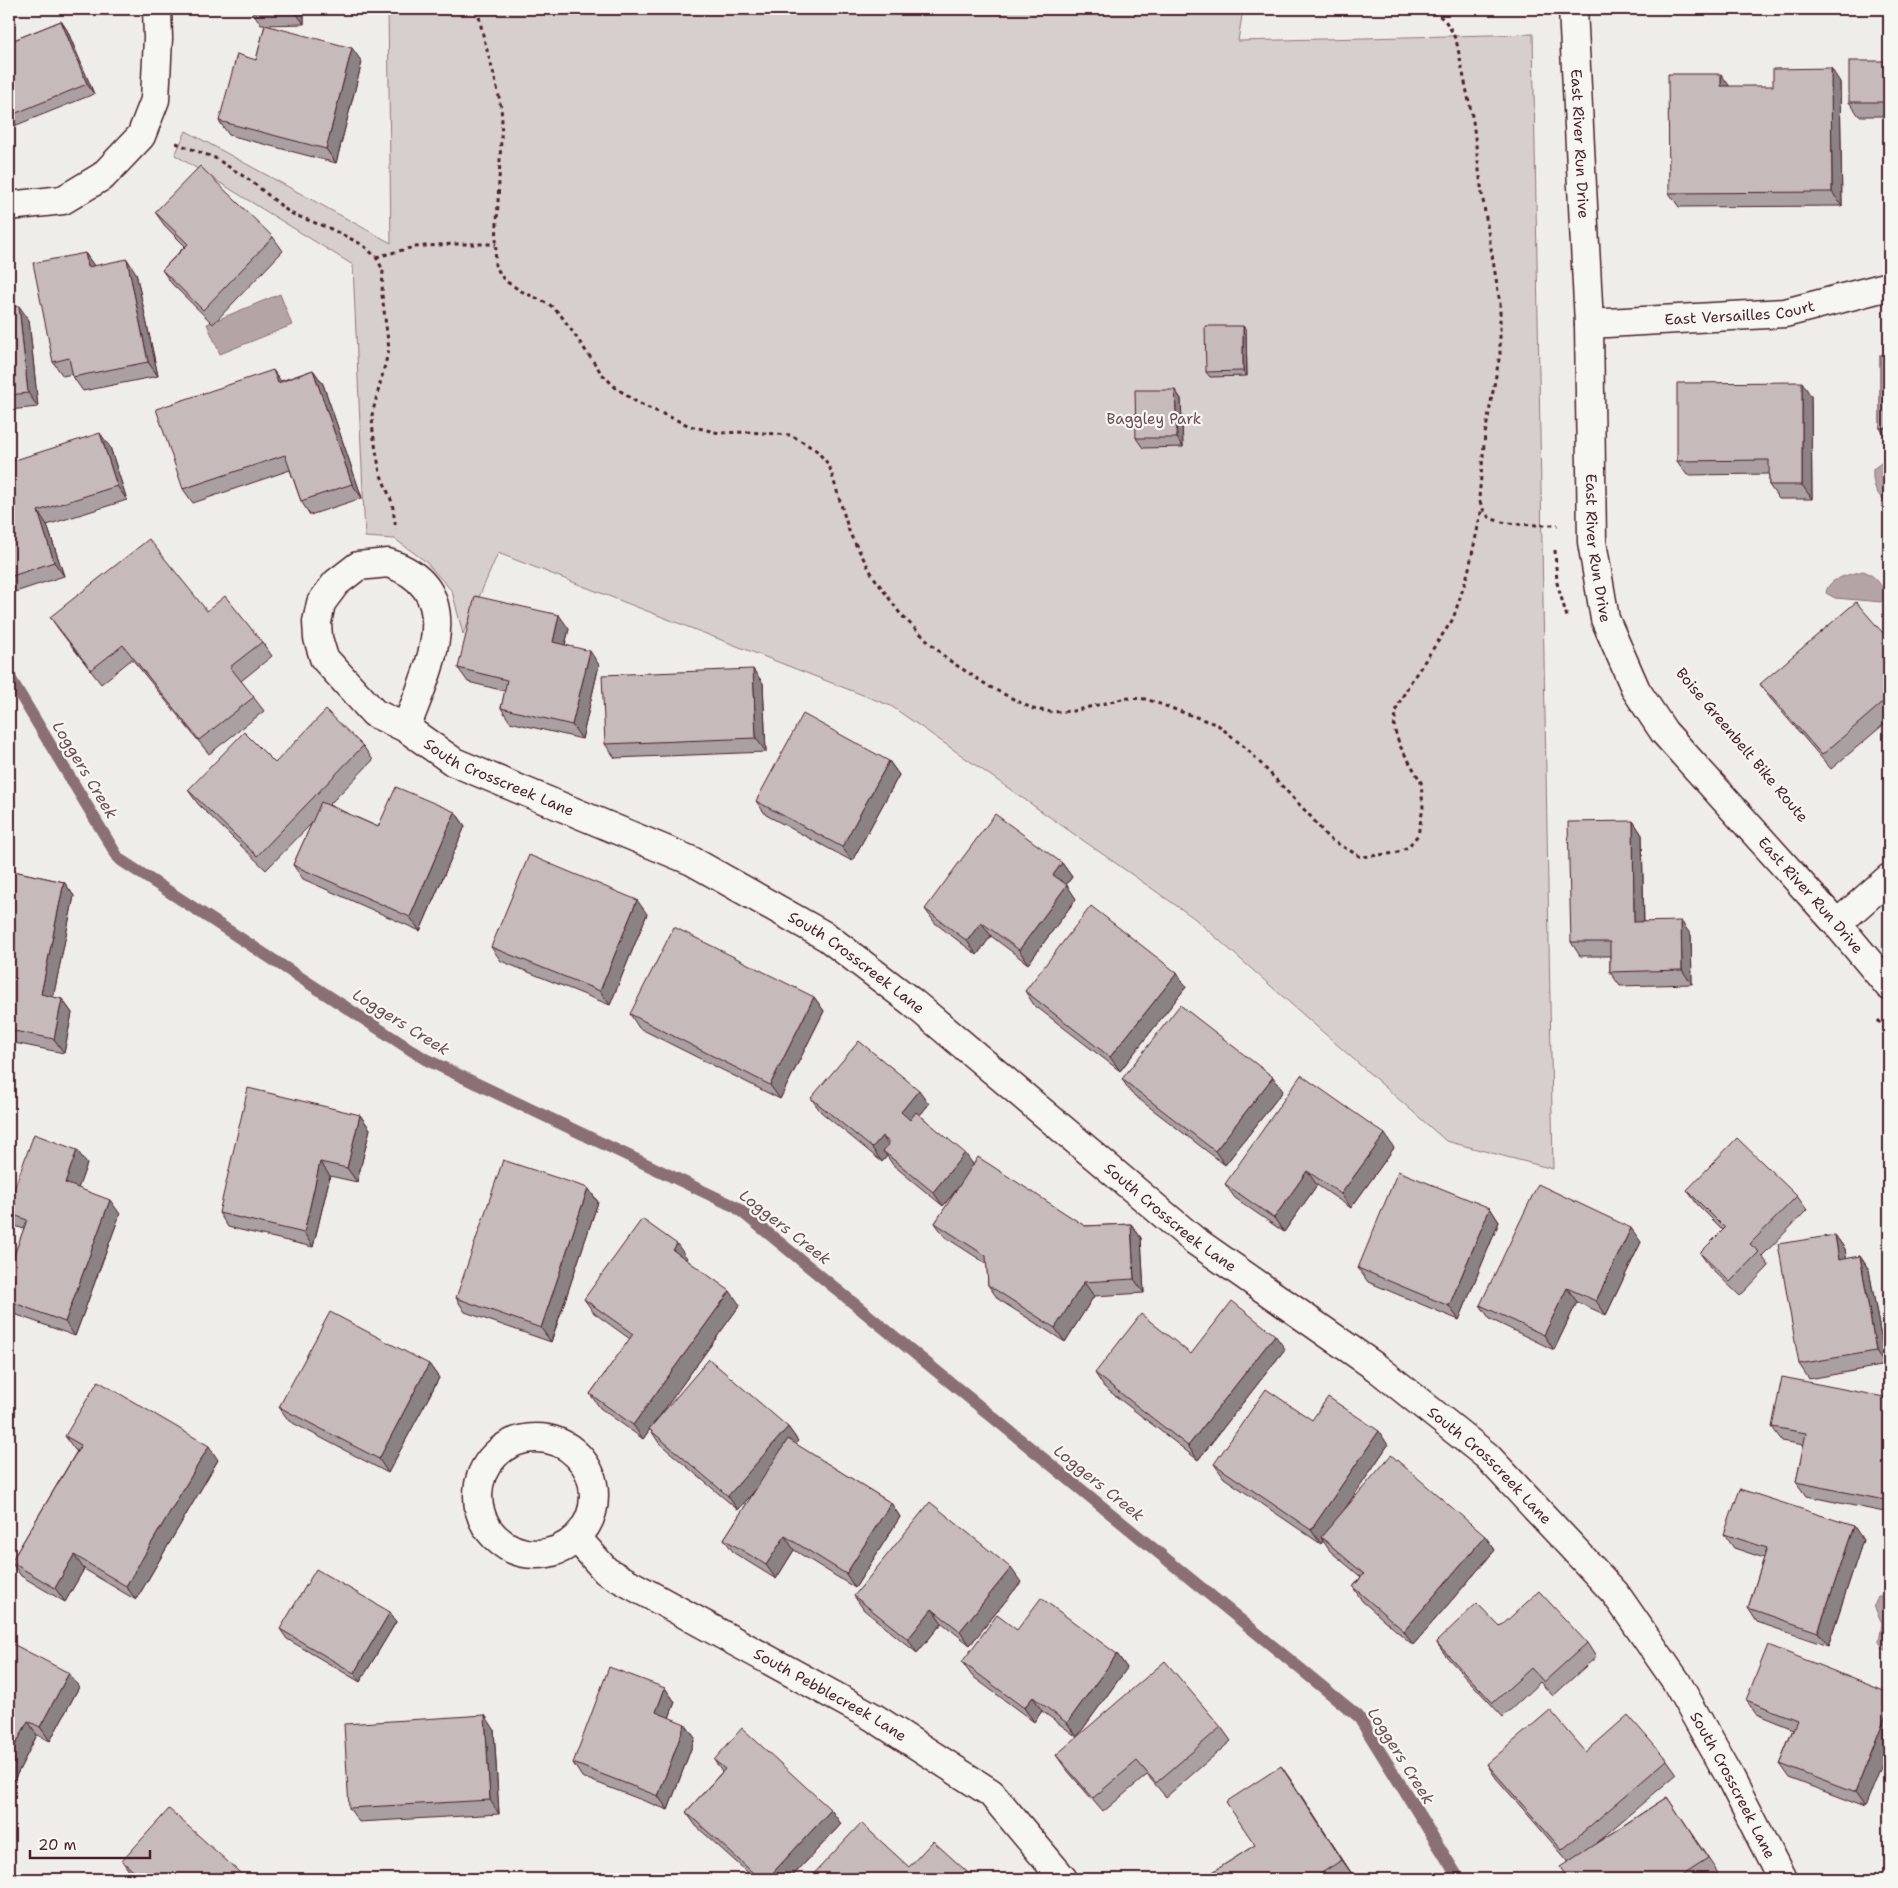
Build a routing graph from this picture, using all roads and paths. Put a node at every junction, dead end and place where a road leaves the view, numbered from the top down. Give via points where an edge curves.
1 (157, 9) edge
2 (478, 9) edge
3 (1425, 9) edge
4 (1573, 9) edge
5 (141, 136) junction
6 (9, 206) edge
7 (496, 244) junction
8 (376, 256) junction
9 (1889, 286) edge
10 (1589, 324) junction
11 (1482, 508) junction
12 (1548, 525) dead end
13 (394, 565) junction
14 (406, 728) junction
15 (1889, 878) edge
16 (1837, 924) junction
17 (1889, 986) edge
18 (577, 1538) junction
19 (1063, 1879) edge
20 (1782, 1879) edge

1 - 5 street via 155,100
2 - 7 path via 482,37 500,96 502,118
3 - 11 path via 1434,11 1447,21 1457,44 1473,121 1500,302 1500,354 1485,434
4 - 10 street, East River Run Drive
5 - 6 street via 103,176 63,200
5 - 8 path via 215,158 290,212 363,245
7 - 8 path via 414,246
7 - 11 path via 495,265 504,280 549,304 560,314 602,374 616,388 690,426 720,433 790,435 816,450 830,465 850,534 873,576 901,615 947,659 990,688 1033,709 1073,711 1126,698 1146,700 1218,725 1249,751 1328,838 1361,857 1396,853 1408,847 1418,835 1423,808 1421,782 1400,746 1394,728 1398,707 1453,618 1468,573
8 - 13 path via 383,270 382,295 389,349 372,414 373,433 380,473 392,502 401,540
9 - 10 street, East Versailles Court via 1785,313
10 - 16 street, East River Run Drive via 1592,542 1605,619 1636,690 1664,732
11 - 12 path via 1489,518 1504,522
13 - 14 street, South Crosscreek Lane via 412,573 427,590 438,616 434,653
13 - 14 street, South Crosscreek Lane via 358,566 336,583 321,604 318,638 324,658 374,713
14 - 20 street, South Crosscreek Lane via 454,762 692,861 828,937 912,1002 1194,1240 1377,1368 1487,1456 1615,1593 1676,1681
15 - 16 street
16 - 17 street, East River Run Drive
18 - 18 street via 588,1523 594,1506 594,1487 578,1455 563,1444 545,1438 509,1443 494,1454 483,1471 477,1490 478,1510 487,1529 502,1543 520,1552 540,1554 560,1550
18 - 19 street, South Pebblecreek Lane via 606,1572 873,1717 991,1793

